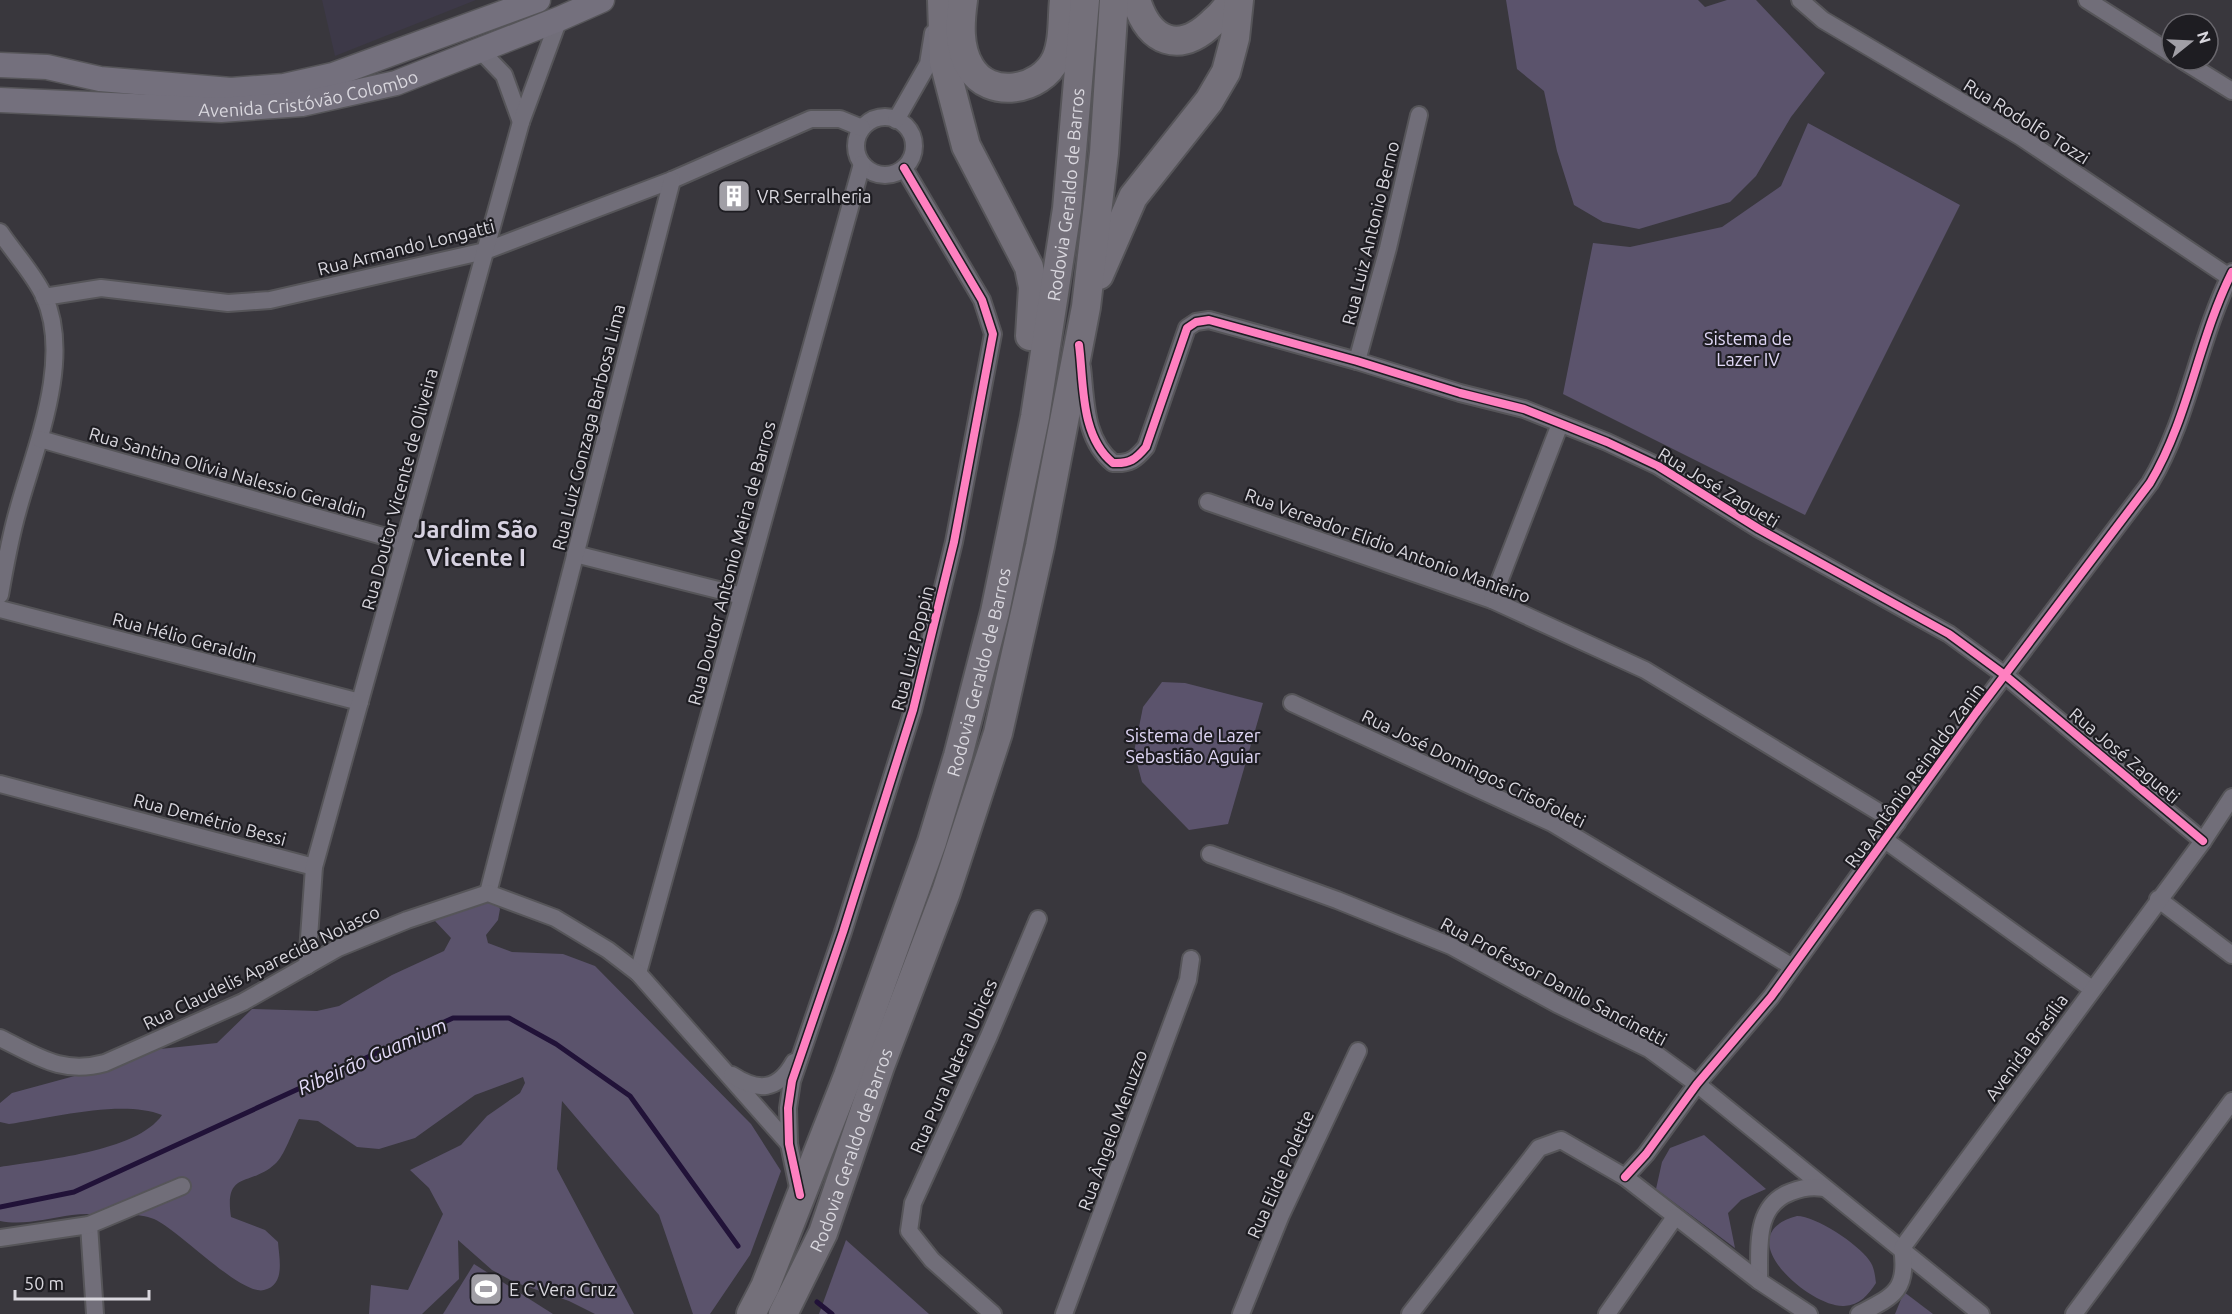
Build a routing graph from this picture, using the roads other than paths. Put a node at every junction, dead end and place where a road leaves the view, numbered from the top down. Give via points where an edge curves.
1 (538, 0) edge
2 (602, 0) edge
3 (940, 0) edge
4 (963, 0) edge
5 (1064, 0) edge
6 (1085, 0) edge
7 (1114, 0) edge
8 (1136, 0) edge
9 (1231, 0) edge
10 (1239, 0) edge
11 (1800, 0) edge
12 (2087, 0) edge
13 (559, 20) junction
14 (2160, 46) edge
15 (480, 50) junction
16 (0, 65) edge
17 (2201, 72) edge
18 (2232, 91) edge
19 (0, 100) edge
20 (1419, 115) dead end
21 (896, 120) junction
22 (520, 122) junction
23 (862, 128) junction
24 (862, 164) junction
25 (904, 168) junction
26 (672, 180) junction
27 (0, 232) edge
28 (485, 251) junction
29 (2231, 276) edge
30 (44, 297) junction
31 (1086, 307) junction
32 (1079, 345) junction
33 (1357, 361) junction
34 (1560, 424) junction
35 (40, 440) junction
36 (1208, 502) dead end
37 (404, 542) junction
38 (576, 554) junction
39 (1003, 567) junction
40 (0, 594) edge
41 (742, 596) junction
42 (1492, 600) junction
43 (0, 609) edge
44 (2006, 675) junction
45 (360, 702) junction
46 (1292, 703) dead end
47 (0, 784) edge
48 (2232, 797) edge
49 (1897, 823) junction
50 (1885, 840) junction
51 (2203, 841) junction
52 (1210, 854) dead end
53 (314, 867) junction
54 (488, 893) junction
55 (2158, 899) junction
56 (1038, 919) dead end
57 (2232, 955) edge
58 (1191, 959) dead end
59 (307, 966) junction
60 (1791, 966) junction
61 (638, 973) junction
62 (2092, 990) junction
63 (812, 1023) junction
64 (0, 1038) edge
65 (1358, 1051) dead end
66 (720, 1067) junction
67 (1697, 1084) junction
68 (2232, 1101) edge
69 (789, 1144) junction
70 (1625, 1177) junction
71 (182, 1186) dead end
72 (1822, 1188) junction
73 (800, 1195) junction
74 (1675, 1217) junction
75 (89, 1225) junction
76 (0, 1238) edge
77 (1902, 1248) junction
78 (1759, 1281) junction
79 (1788, 1306) edge
80 (95, 1314) edge
81 (751, 1314) edge
82 (783, 1314) edge
83 (993, 1314) edge
84 (1064, 1314) edge
85 (1241, 1314) edge
86 (1410, 1314) edge
87 (1607, 1314) edge
88 (1809, 1314) edge
89 (1859, 1314) edge
90 (1981, 1314) edge
91 (2074, 1314) edge

1 - 16 main road, Avenida Cristóvão Colombo via 333,75 284,86 231,90 100,79 47,67
2 - 13 main road, Avenida Cristóvão Colombo
3 - 21 street via 928,64
3 - 39 highway via 944,62 966,146 1029,267 1033,287
4 - 5 highway via 962,47 969,67 980,80 998,87 1016,87 1037,82 1055,60 1060,48
6 - 39 highway, Rodovia Geraldo de Barros via 1067,209 1035,417
7 - 31 highway, Rodovia Geraldo de Barros via 1104,153
8 - 9 highway via 1140,14 1155,34 1164,40 1184,41 1205,30
10 - 31 highway via 1226,72 1209,101 1133,197
11 - 29 street, Rua Rodolfo Tozzi via 1823,20 2021,137
12 - 14 street
13 - 15 main road, Avenida Cristóvão Colombo
13 - 22 street, Rua Doutor Vicente de Oliveira
15 - 19 main road, Avenida Cristóvão Colombo via 396,83 343,97 279,107 221,110
15 - 22 street via 507,80
17 - 18 street
20 - 33 street, Rua Luiz Antonio Berno
21 - 23 street via 878,118
21 - 25 street via 910,132 913,142
22 - 28 street, Rua Doutor Vicente de Oliveira
23 - 24 street via 855,146
23 - 26 street, Rua Armando Longatti via 840,119 811,119
24 - 25 street via 877,175
24 - 41 street, Rua Doutor Antonio Meira de Barros
25 - 63 street, Rua Luiz Poppin via 982,300 993,334 954,542 913,711
26 - 28 street, Rua Armando Longatti
26 - 38 street, Rua Luiz Gonzaga Barbosa Lima
27 - 30 street
28 - 30 street, Rua Armando Longatti via 270,300 228,303 101,288
28 - 37 street, Rua Doutor Vicente de Oliveira
29 - 44 street, Rua Antônio Reinaldo Zanin via 2168,453 2150,483
30 - 35 street via 53,334 53,364 47,418
31 - 32 highway, Rodovia Geraldo de Barros
32 - 33 street, Rua José Zagueti via 1089,426 1095,443 1113,463 1124,464 1135,460 1146,447 1187,328 1196,322 1227,322
32 - 82 highway, Rodovia Geraldo de Barros via 998,733 946,892 880,1066 824,1233
33 - 34 street, Rua José Zagueti via 1524,409
34 - 42 street
34 - 44 street, Rua José Zagueti via 1658,466 1759,529 1949,634
35 - 37 street, Rua Santina Olívia Nalessio Geraldin
35 - 40 street via 18,509
36 - 42 street, Rua Vereador Elidio Antonio Manieiro
37 - 45 street, Rua Doutor Vicente de Oliveira
38 - 41 street
38 - 54 street, Rua Luiz Gonzaga Barbosa Lima
39 - 73 highway, Rodovia Geraldo de Barros via 958,756 932,842 848,1076
41 - 61 street, Rua Doutor Antonio Meira de Barros
42 - 49 street, Rua Vereador Elidio Antonio Manieiro via 1645,670
43 - 45 street, Rua Hélio Geraldin
44 - 49 street, Rua Antônio Reinaldo Zanin
44 - 51 street, Rua José Zagueti
45 - 53 street, Rua Doutor Vicente de Oliveira
46 - 60 street, Rua José Domingos Crisofoleti via 1552,823
47 - 53 street, Rua Demétrio Bessi
48 - 51 street, Avenida Brasília
49 - 50 street, Rua Antônio Reinaldo Zanin
50 - 60 street, Rua Antônio Reinaldo Zanin
50 - 62 street
51 - 55 street, Avenida Brasília
52 - 67 street, Rua Professor Danilo Sancinetti via 1451,946 1649,1049
53 - 59 street
54 - 59 street, Rua Claudelis Aparecida Nolasco via 406,920 338,948
54 - 61 street via 555,918
55 - 57 street
55 - 62 street, Avenida Brasília
56 - 83 street, Rua Pura Natera Ubices via 913,1203 909,1230 932,1260
58 - 84 street, Rua Ângelo Menuzzo via 1188,981
59 - 64 street, Rua Claudelis Aparecida Nolasco via 243,1002 91,1066 61,1066
60 - 67 street, Rua Antônio Reinaldo Zanin via 1771,997
61 - 66 street
62 - 77 street, Avenida Brasília
63 - 66 street, Rua Luiz Poppin via 787,1074 777,1082 761,1087 747,1084
63 - 69 street, Rua Luiz Poppin via 792,1081
65 - 85 street, Rua Elide Polette via 1281,1215
66 - 69 street
67 - 70 street, Rua Antônio Reinaldo Zanin
67 - 72 street, Rua Professor Danilo Sancinetti
68 - 91 street
69 - 73 street
70 - 74 street
70 - 86 street via 1561,1140 1539,1148
71 - 75 street
72 - 77 street, Rua Professor Danilo Sancinetti
72 - 78 street via 1814,1186 1783,1195 1765,1213
73 - 81 highway, Rodovia Geraldo de Barros
74 - 78 street
74 - 87 street
75 - 76 street
75 - 80 street
77 - 89 street via 1905,1263 1898,1288 1891,1298
77 - 90 street, Rua Professor Danilo Sancinetti
78 - 79 street
79 - 88 street

